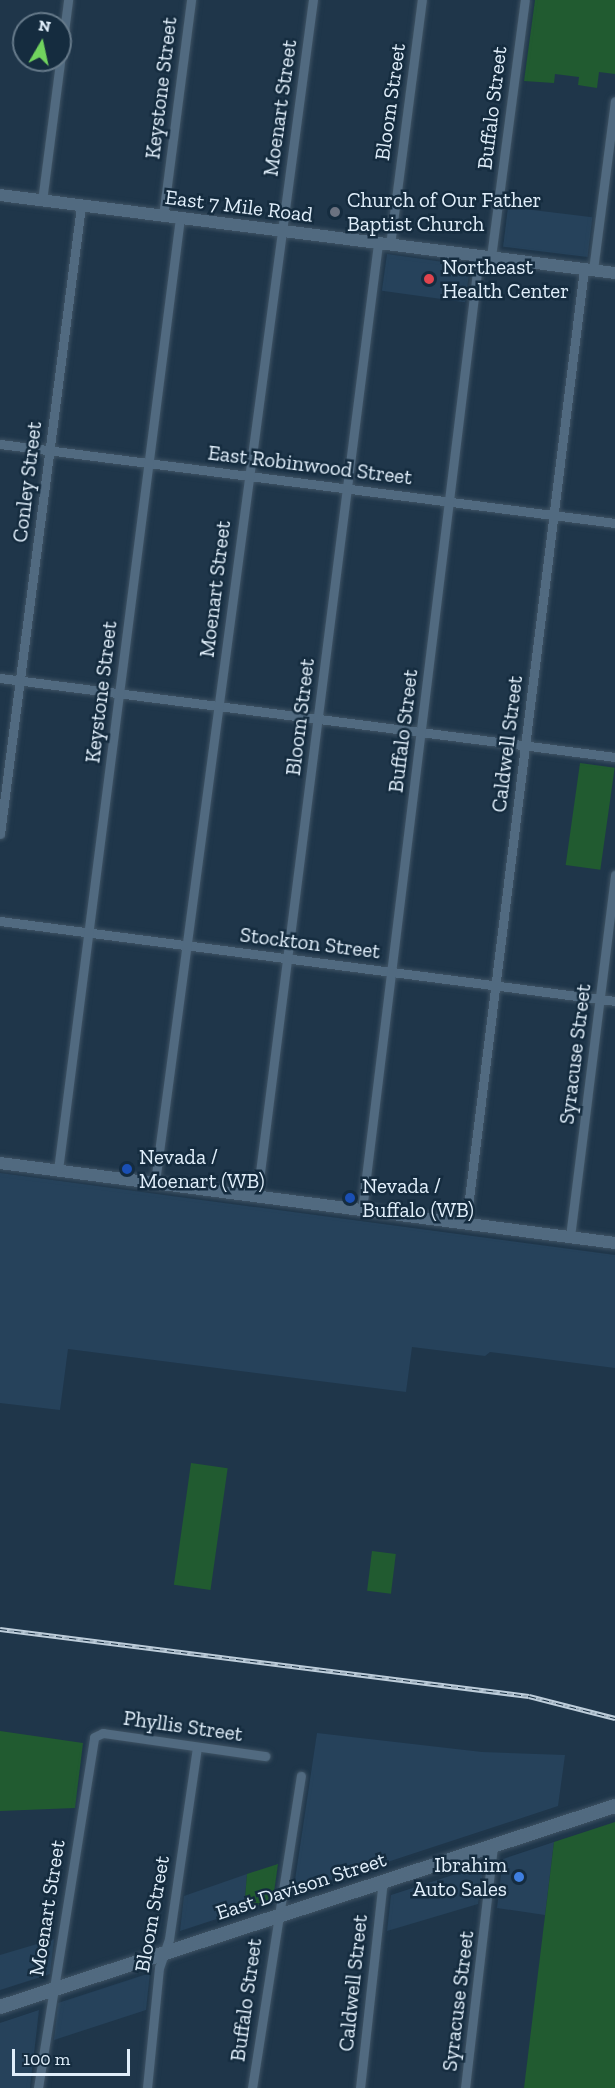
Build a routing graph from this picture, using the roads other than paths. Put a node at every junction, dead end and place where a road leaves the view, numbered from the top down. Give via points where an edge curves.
1 (68, 0) edge
2 (191, 0) edge
3 (313, 0) edge
4 (422, 0) edge
5 (525, 0) edge
6 (615, 101) edge
7 (0, 195) edge
8 (42, 201) junction
9 (81, 206) junction
10 (163, 216) junction
11 (180, 218) junction
12 (281, 232) junction
13 (384, 244) junction
14 (485, 257) junction
15 (588, 270) junction
16 (615, 273) edge
17 (0, 444) edge
18 (49, 450) junction
19 (148, 463) junction
20 (248, 476) junction
21 (347, 488) junction
22 (449, 501) junction
23 (553, 515) junction
24 (615, 523) edge
25 (0, 678) edge
26 (19, 681) junction
27 (119, 693) junction
28 (218, 706) junction
29 (318, 719) junction
30 (421, 732) junction
31 (525, 746) junction
32 (615, 757) edge
33 (0, 834) edge
34 (615, 875) edge
35 (0, 921) edge
36 (89, 932) junction
37 (188, 945) junction
38 (287, 958) junction
39 (392, 971) junction
40 (496, 985) junction
41 (600, 999) junction
42 (615, 1001) edge
43 (0, 1162) edge
44 (58, 1170) junction
45 (155, 1182) junction
46 (257, 1196) junction
47 (362, 1210) junction
48 (466, 1223) junction
49 (570, 1237) junction
50 (615, 1242) edge
51 (96, 1736) joint
52 (198, 1747) junction
53 (265, 1756) dead end
54 (301, 1776) dead end
55 (615, 1806) edge
56 (494, 1846) junction
57 (383, 1881) junction
58 (276, 1917) junction
59 (164, 1953) junction
60 (52, 1989) junction
61 (0, 2007) edge
62 (38, 2088) edge
63 (147, 2088) edge
64 (252, 2088) edge
65 (360, 2088) edge
66 (465, 2088) edge

1 - 8 street
2 - 10 street, Keystone Street
3 - 12 street, Moenart Street
4 - 13 street, Bloom Street
5 - 14 street, Buffalo Street
6 - 15 street, Caldwell Street
7 - 8 street, East 7 Mile Road
8 - 9 street, East 7 Mile Road
9 - 10 street, East 7 Mile Road
9 - 18 street, Conley Street
10 - 11 street, East 7 Mile Road
11 - 12 street, East 7 Mile Road
11 - 19 street, Keystone Street
12 - 13 street, East 7 Mile Road
12 - 20 street, Moenart Street
13 - 14 street, East 7 Mile Road
13 - 21 street, Bloom Street
14 - 15 street, East 7 Mile Road
14 - 22 street, Buffalo Street
15 - 16 street, East 7 Mile Road
15 - 23 street, Caldwell Street
17 - 18 street, East Robinwood Street
18 - 19 street, East Robinwood Street
18 - 26 street, Conley Street
19 - 20 street, East Robinwood Street
19 - 27 street, Keystone Street
20 - 21 street, East Robinwood Street
20 - 28 street, Moenart Street
21 - 22 street, East Robinwood Street
21 - 29 street, Bloom Street
22 - 23 street, East Robinwood Street
22 - 30 street, Buffalo Street
23 - 24 street, East Robinwood Street
23 - 31 street, Caldwell Street
25 - 26 street
26 - 27 street
26 - 33 street, Conley Street
27 - 28 street
27 - 36 street, Keystone Street
28 - 29 street
28 - 37 street, Moenart Street
29 - 30 street
29 - 38 street, Bloom Street
30 - 31 street
30 - 39 street, Buffalo Street
31 - 32 street
31 - 40 street, Caldwell Street
34 - 41 street, Syracuse Street
35 - 36 street, Stockton Street
36 - 37 street, Stockton Street
36 - 44 street, Keystone Street
37 - 38 street, Stockton Street
37 - 45 street, Moenart Street
38 - 39 street, Stockton Street
38 - 46 street, Bloom Street
39 - 40 street, Stockton Street
39 - 47 street, Buffalo Street
40 - 41 street, Stockton Street
40 - 48 street, Caldwell Street
41 - 42 street, Stockton Street
41 - 49 street, Syracuse Street
43 - 44 street
44 - 45 street
45 - 46 street
46 - 47 street
47 - 48 street
48 - 49 street
49 - 50 street
51 - 52 street, Phyllis Street via 103,1733
51 - 60 street, Moenart Street via 92,1741
52 - 53 street, Phyllis Street
52 - 59 street, Bloom Street
54 - 58 street, Buffalo Street
55 - 56 main road, East Davison Street
56 - 57 main road, East Davison Street
56 - 66 street, Syracuse Street
57 - 58 main road, East Davison Street
57 - 65 street, Caldwell Street
58 - 59 main road, East Davison Street
58 - 64 street, Buffalo Street
59 - 60 main road, East Davison Street
59 - 63 street, Bloom Street
60 - 61 main road, East Davison Street
60 - 62 street, Moenart Street

